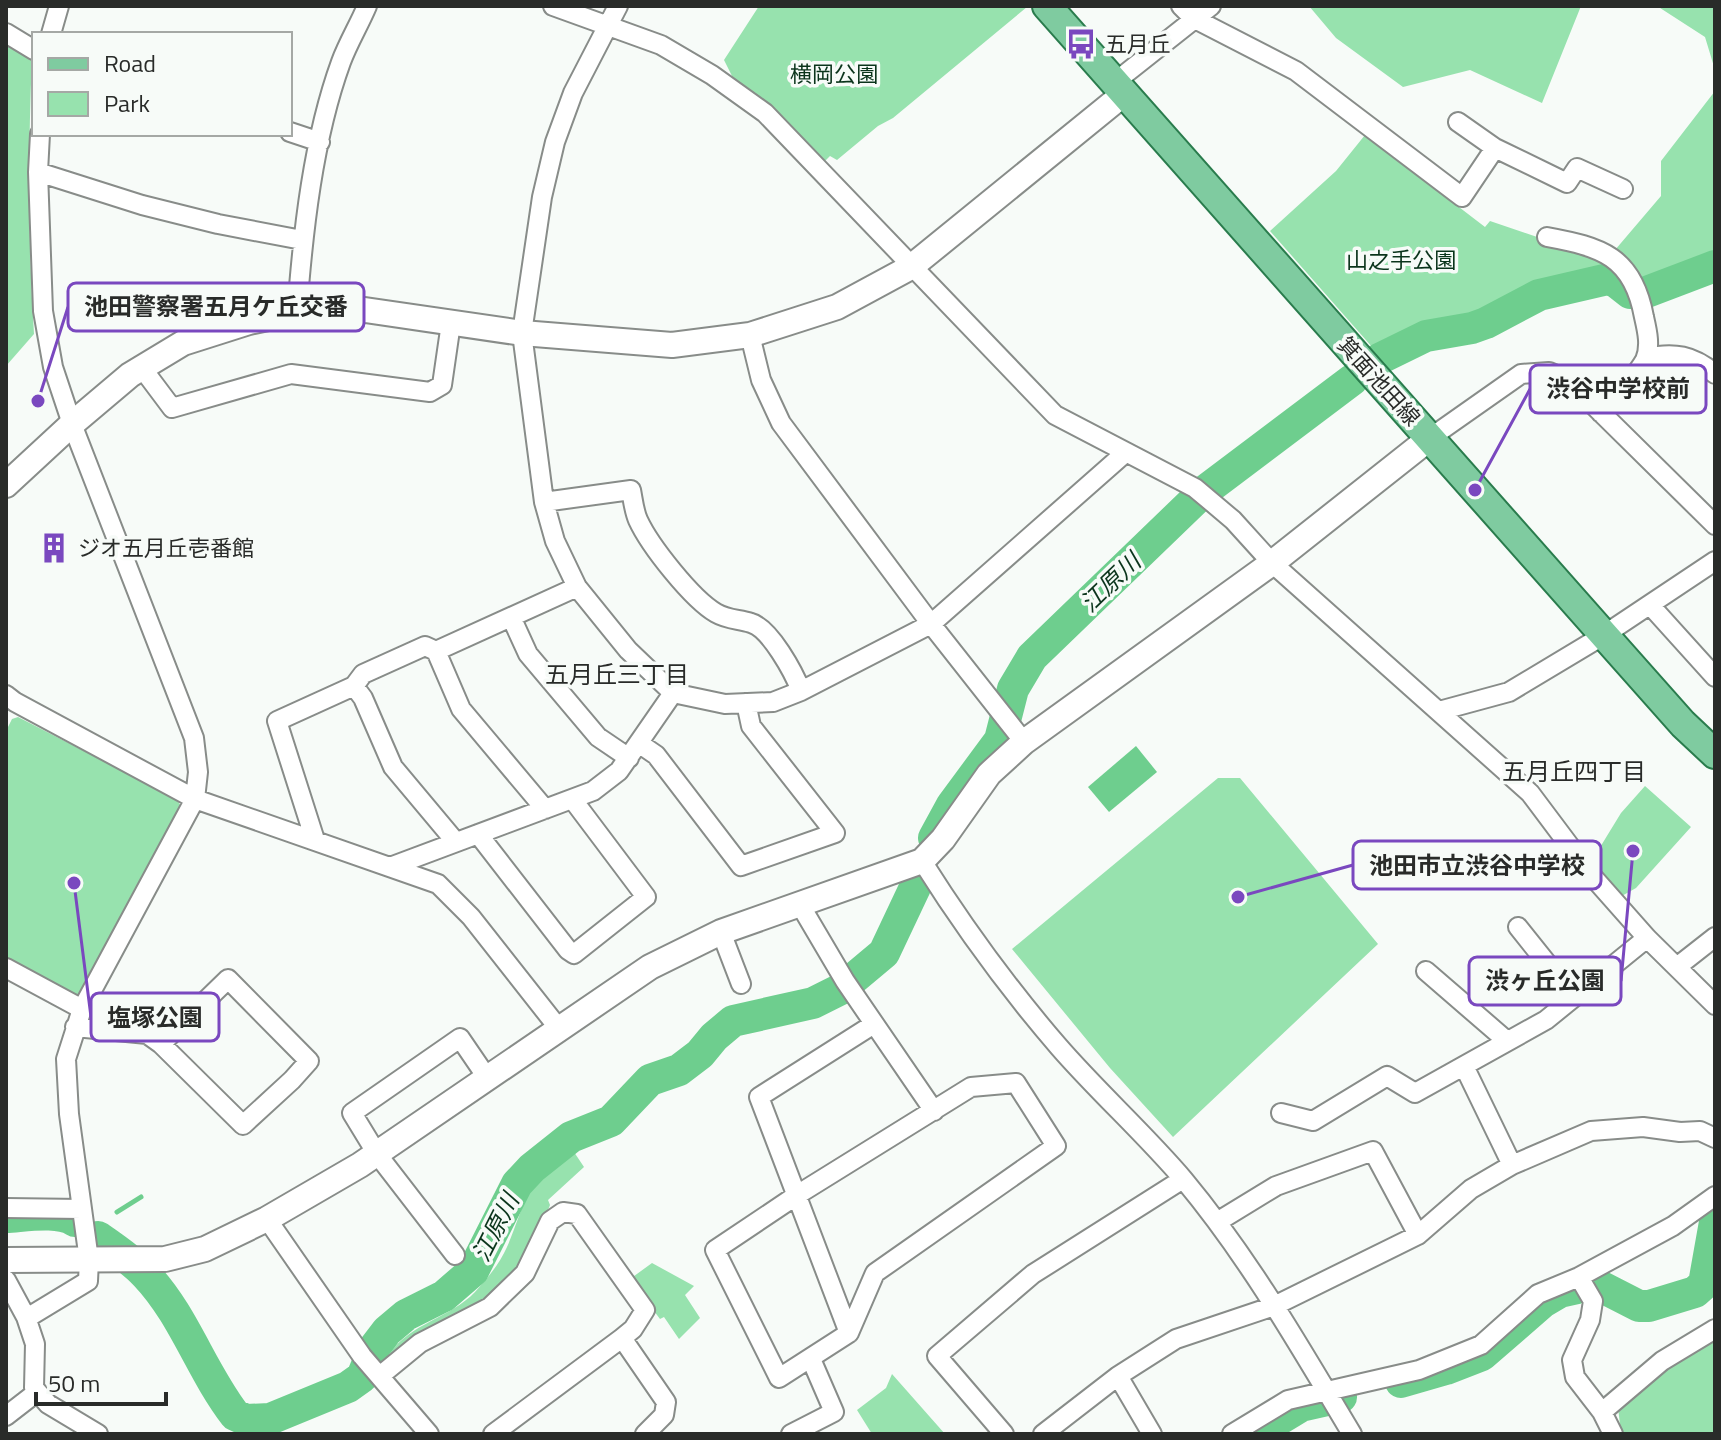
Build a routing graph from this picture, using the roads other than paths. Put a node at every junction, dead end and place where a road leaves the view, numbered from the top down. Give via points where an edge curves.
1 (59, 6) edge
2 (367, 6) edge
3 (553, 6) edge
4 (618, 6) edge
5 (1047, 6) edge
6 (1211, 6) edge
7 (1187, 12) edge
8 (606, 26) junction
9 (52, 32) edge
10 (6, 33) edge
11 (32, 49) edge
12 (1120, 87) junction
13 (1458, 122) dead end
14 (292, 133) edge
15 (40, 136) edge
16 (320, 142) junction
17 (1495, 148) junction
18 (38, 172) junction
19 (1623, 189) dead end
20 (1547, 237) dead end
21 (302, 240) junction
22 (911, 267) junction
23 (297, 312) junction
24 (451, 323) junction
25 (522, 333) junction
26 (750, 335) junction
27 (1646, 358) junction
28 (142, 368) junction
29 (1715, 374) edge
30 (1601, 413) junction
31 (72, 424) junction
32 (1430, 438) junction
33 (1125, 453) junction
34 (6, 485) edge
35 (544, 502) junction
36 (1715, 525) edge
37 (1715, 561) edge
38 (1272, 563) junction
39 (577, 587) junction
40 (1650, 605) junction
41 (512, 619) junction
42 (931, 624) junction
43 (1604, 635) junction
44 (436, 651) junction
45 (1715, 677) edge
46 (354, 686) junction
47 (801, 691) junction
48 (673, 693) junction
49 (746, 703) junction
50 (9, 705) edge
51 (1439, 711) junction
52 (1024, 742) junction
53 (635, 751) junction
54 (1715, 754) edge
55 (195, 799) junction
56 (573, 800) junction
57 (545, 809) junction
58 (478, 834) junction
59 (315, 840) junction
60 (455, 841) junction
61 (922, 861) junction
62 (390, 867) junction
63 (799, 903) junction
64 (1518, 927) dead end
65 (721, 932) junction
66 (1715, 937) edge
67 (1647, 938) junction
68 (1678, 966) junction
69 (6, 968) edge
70 (1426, 971) dead end
71 (741, 984) dead end
72 (1574, 997) junction
73 (1715, 1005) edge
74 (78, 1018) junction
75 (874, 1024) junction
76 (560, 1030) junction
77 (1507, 1041) junction
78 (161, 1044) junction
79 (1464, 1066) junction
80 (488, 1079) junction
81 (934, 1111) junction
82 (1281, 1113) dead end
83 (1715, 1138) edge
84 (377, 1154) junction
85 (1512, 1165) junction
86 (1183, 1179) junction
87 (797, 1195) junction
88 (1715, 1196) edge
89 (6, 1208) edge
90 (82, 1209) junction
91 (267, 1219) junction
92 (1217, 1222) junction
93 (1418, 1235) junction
94 (455, 1255) dead end
95 (6, 1260) edge
96 (89, 1260) junction
97 (1579, 1277) junction
98 (6, 1280) edge
99 (1274, 1306) junction
100 (27, 1318) junction
101 (1715, 1329) edge
102 (849, 1333) junction
103 (622, 1338) junction
104 (811, 1359) junction
105 (380, 1374) junction
106 (1118, 1376) junction
107 (1325, 1390) junction
108 (37, 1392) junction
109 (1602, 1412) junction
110 (6, 1416) edge
111 (424, 1429) edge
112 (98, 1434) edge
113 (401, 1434) edge
114 (493, 1434) edge
115 (645, 1434) edge
116 (792, 1434) edge
117 (1004, 1434) edge
118 (1043, 1434) edge
119 (1152, 1434) edge
120 (1232, 1434) edge
121 (1352, 1434) edge
122 (1613, 1434) edge

1 - 9 street
2 - 16 street via 341,63
3 - 8 street
4 - 8 street
5 - 12 main road, 箕面池田線
6 - 7 street
7 - 12 street
7 - 17 street via 1296,71 1462,197
8 - 22 street via 661,45 765,113
8 - 25 street via 555,142
10 - 11 street
12 - 22 street
12 - 32 main road, 箕面池田線
13 - 17 street
14 - 16 street
15 - 18 street
16 - 21 street
17 - 19 street via 1567,183 1577,168
18 - 21 street via 142,205
18 - 31 street via 43,311 53,367
20 - 27 street via 1612,256 1638,292 1648,336
21 - 23 street
22 - 26 street via 837,307
22 - 33 street via 1055,415
23 - 24 street via 365,310
23 - 28 street via 183,343
24 - 25 street
24 - 28 street via 442,385 430,392 291,374 172,408
25 - 26 street via 672,345
25 - 35 street
26 - 42 street via 761,380 781,423
27 - 29 street via 1680,354
27 - 30 street
28 - 31 street
30 - 32 street via 1568,380 1549,372 1521,374
30 - 36 street
31 - 34 street
31 - 55 street via 194,738
32 - 38 street
32 - 43 main road, 箕面池田線
33 - 38 street via 1195,488
33 - 42 street
35 - 39 street
35 - 47 street via 631,490 637,518 652,544 700,602 761,629 792,669
37 - 40 street
38 - 51 street
38 - 52 street
39 - 41 street
39 - 48 street via 628,650
40 - 43 street
40 - 45 street
41 - 44 street
41 - 53 street via 528,654 598,737
42 - 47 street
42 - 52 street
43 - 51 street via 1509,692
43 - 54 main road, 箕面池田線
44 - 46 street via 425,646 363,674
44 - 57 street via 461,709
46 - 59 street via 277,721
46 - 60 street via 393,767
47 - 49 street via 773,702
48 - 49 street
48 - 53 street
49 - 53 street via 751,726 835,833 741,866 656,755
50 - 55 street
51 - 67 street via 1530,793
52 - 61 street via 989,774
53 - 56 street via 619,771
55 - 59 street
55 - 74 street
56 - 57 street
56 - 58 street via 646,897 574,954
57 - 58 street
58 - 60 street
59 - 62 street
60 - 62 street
61 - 63 street
61 - 86 street via 969,934 1059,1047
62 - 76 street via 438,884 471,917
63 - 65 street
63 - 75 street
64 - 72 street
65 - 71 street
65 - 76 street via 650,967
66 - 68 street
67 - 68 street
67 - 72 street
68 - 73 street
69 - 74 street
70 - 77 street
72 - 77 street
74 - 78 street via 147,1034
74 - 90 street via 66,1059
75 - 81 street
75 - 87 street via 759,1097
76 - 80 street
77 - 79 street
78 - 78 street via 243,1125 309,1061 228,979
79 - 82 street via 1415,1093 1387,1076 1313,1121
79 - 85 street
80 - 84 street
80 - 84 street via 460,1038 352,1113
81 - 87 street
81 - 102 street via 971,1087 1016,1083 1056,1146 875,1273
83 - 85 street via 1700,1131 1643,1127 1591,1131
84 - 91 street
84 - 94 street
85 - 93 street via 1471,1189
86 - 92 street
86 - 117 street via 1033,1274 937,1356
87 - 102 street
87 - 104 street via 715,1250 779,1378
88 - 97 street via 1673,1226
89 - 90 street
90 - 96 street
91 - 96 street via 188,1255
91 - 105 street
92 - 93 street via 1276,1186 1373,1151
92 - 99 street
93 - 99 street
95 - 96 street
96 - 100 street via 88,1281
97 - 107 street via 1538,1294 1481,1345 1419,1370
97 - 109 street via 1593,1301 1572,1360 1575,1377
98 - 100 street
99 - 106 street via 1176,1339
99 - 107 street
100 - 108 street via 35,1344
101 - 109 street via 1662,1361
102 - 104 street
103 - 105 street via 645,1310 577,1214 563,1212 550,1221 525,1273 490,1307 420,1343
103 - 114 street
103 - 115 street via 666,1402 664,1415
104 - 116 street via 834,1412
105 - 111 street
106 - 118 street
106 - 119 street
107 - 120 street via 1288,1400
107 - 121 street
108 - 110 street
108 - 112 street
109 - 122 street
111 - 113 street

